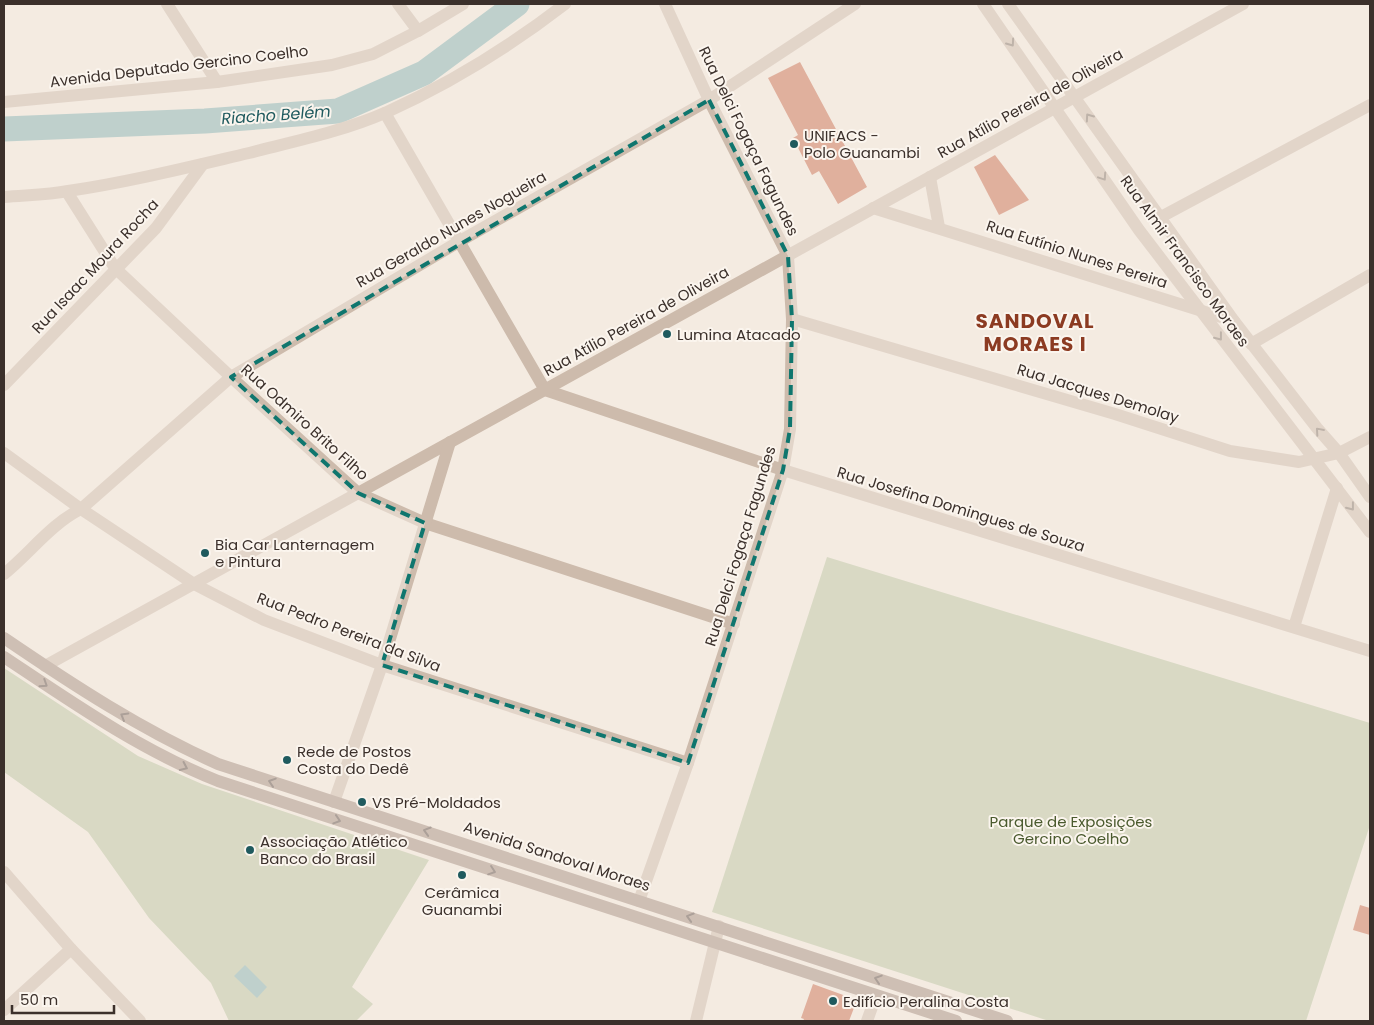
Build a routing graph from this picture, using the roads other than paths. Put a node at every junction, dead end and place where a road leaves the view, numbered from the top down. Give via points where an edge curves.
1 (166, 4) edge
2 (398, 4) edge
3 (463, 4) edge
4 (565, 4) edge
5 (666, 4) edge
6 (855, 4) edge
7 (983, 4) edge
8 (1008, 4) edge
9 (1243, 4) edge
10 (418, 32) junction
11 (217, 82) junction
12 (1075, 97) junction
13 (709, 100) junction
14 (4, 102) edge
15 (1370, 105) edge
16 (1056, 107) junction
17 (385, 113) junction
18 (203, 164) junction
19 (930, 177) junction
20 (67, 192) junction
21 (4, 197) edge
22 (874, 208) junction
23 (1160, 218) junction
24 (939, 227) junction
25 (460, 242) junction
26 (788, 256) junction
27 (116, 268) junction
28 (1370, 275) edge
29 (1198, 310) junction
30 (792, 318) junction
31 (1234, 321) junction
32 (1251, 344) junction
33 (231, 377) junction
34 (4, 385) edge
35 (545, 390) junction
36 (1370, 437) edge
37 (450, 442) junction
38 (4, 453) edge
39 (1340, 453) junction
40 (1314, 459) junction
41 (783, 470) junction
42 (1336, 488) junction
43 (358, 493) junction
44 (1370, 497) edge
45 (81, 509) junction
46 (426, 523) junction
47 (1370, 532) edge
48 (4, 574) edge
49 (194, 584) junction
50 (734, 624) junction
51 (1294, 627) junction
52 (4, 638) edge
53 (1370, 651) edge
54 (4, 657) edge
55 (382, 664) junction
56 (45, 666) junction
57 (688, 763) junction
58 (334, 802) junction
59 (451, 839) junction
60 (447, 855) junction
61 (4, 872) edge
62 (639, 901) junction
63 (719, 926) junction
64 (714, 943) junction
65 (71, 949) junction
66 (876, 996) junction
67 (931, 997) junction
68 (4, 1010) edge
69 (927, 1012) junction
70 (140, 1021) edge
71 (696, 1021) edge
72 (867, 1021) edge
73 (956, 1021) edge
74 (1007, 1021) edge

1 - 11 street
2 - 10 street
3 - 10 street, Avenida Deputado Gercino Coelho
4 - 17 street via 486,61
5 - 13 street, Rua Delci Fogaça Fagundes
6 - 13 street, Rua Geraldo Nunes Nogueira
7 -> 16 street, Rua Almir Francisco Moraes
8 - 12 street, Rua Almir Francisco Moraes
9 - 12 street, Rua Atílio Pereira de Oliveira
10 - 11 street, Avenida Deputado Gercino Coelho via 373,54 340,63
11 - 14 street, Avenida Deputado Gercino Coelho
12 - 16 street, Rua Atílio Pereira de Oliveira
23 -> 12 street, Rua Almir Francisco Moraes
13 - 25 street, Rua Geraldo Nunes Nogueira
13 - 26 street, Rua Delci Fogaça Fagundes
15 - 23 street
16 - 19 street, Rua Atílio Pereira de Oliveira
16 -> 29 street, Rua Almir Francisco Moraes
17 - 18 street via 306,139
17 - 25 street
18 - 20 street
18 - 27 street, Rua Isaac Moura Rocha via 156,228
19 - 22 street, Rua Atílio Pereira de Oliveira
19 - 24 street
20 - 21 street
20 - 27 street, Rua Odmiro Brito Filho
22 - 24 street, Rua Eutínio Nunes Pereira
22 - 26 street, Rua Atílio Pereira de Oliveira
23 - 31 street, Rua Almir Francisco Moraes
24 - 29 street, Rua Eutínio Nunes Pereira
25 - 33 street, Rua Geraldo Nunes Nogueira
25 - 35 street
26 - 30 street, Rua Delci Fogaça Fagundes
26 - 35 street, Rua Atílio Pereira de Oliveira
27 - 33 street, Rua Odmiro Brito Filho
27 - 34 street, Rua Isaac Moura Rocha
28 - 32 street
29 - 31 street, Rua Eutínio Nunes Pereira
29 -> 40 street, Rua Almir Francisco Moraes
30 - 40 street, Rua Jacques Demolay via 1230,451 1299,462
30 - 41 street, Rua Delci Fogaça Fagundes via 790,429
31 - 32 street, Rua Almir Francisco Moraes
39 -> 32 street, Rua Almir Francisco Moraes
33 - 43 street, Rua Odmiro Brito Filho
33 - 45 street, Rua Geraldo Nunes Nogueira
35 - 37 street, Rua Atílio Pereira de Oliveira
35 - 41 street, Rua Josefina Domingues de Souza
36 - 39 street, Rua Jacques Demolay
37 - 43 street, Rua Atílio Pereira de Oliveira
37 - 46 street
38 - 45 street, Rua Pedro Pereira da Silva
39 - 40 street, Rua Jacques Demolay
39 - 44 street, Rua Almir Francisco Moraes
40 - 42 street, Rua Almir Francisco Moraes
41 - 50 street, Rua Delci Fogaça Fagundes
41 - 51 street, Rua Josefina Domingues de Souza
42 -> 47 street, Rua Almir Francisco Moraes
42 - 51 street
43 - 46 street, Rua Odmiro Brito Filho
43 - 49 street, Rua Atílio Pereira de Oliveira
45 - 48 street, Rua Geraldo Nunes Nogueira via 68,515
45 - 49 street, Rua Pedro Pereira da Silva
46 - 50 street, Rua Odmiro Brito Filho
46 - 55 street
49 - 55 street, Rua Pedro Pereira da Silva via 264,620
49 - 56 street, Rua Atílio Pereira de Oliveira
50 - 57 street, Rua Delci Fogaça Fagundes
51 - 53 street, Rua Josefina Domingues de Souza
52 - 56 main road, Avenida Sandoval Moraes
54 -> 60 main road via 121,735 189,769
55 - 57 street, Rua Pedro Pereira da Silva
55 - 58 street
58 -> 56 main road, Avenida Sandoval Moraes via 218,764 172,744
57 - 62 street, Rua Delci Fogaça Fagundes
59 -> 58 main road, Avenida Sandoval Moraes
59 - 60 main road
59 - 62 main road, Avenida Sandoval Moraes
60 -> 64 main road
61 - 65 street
63 -> 62 main road, Avenida Sandoval Moraes
63 - 64 street
67 -> 63 main road, Avenida Sandoval Moraes
64 - 66 main road
64 - 71 street
65 - 68 street
65 - 70 street
66 - 69 main road
66 - 72 street
67 - 69 main road
67 - 74 main road, Avenida Sandoval Moraes
69 - 73 main road

